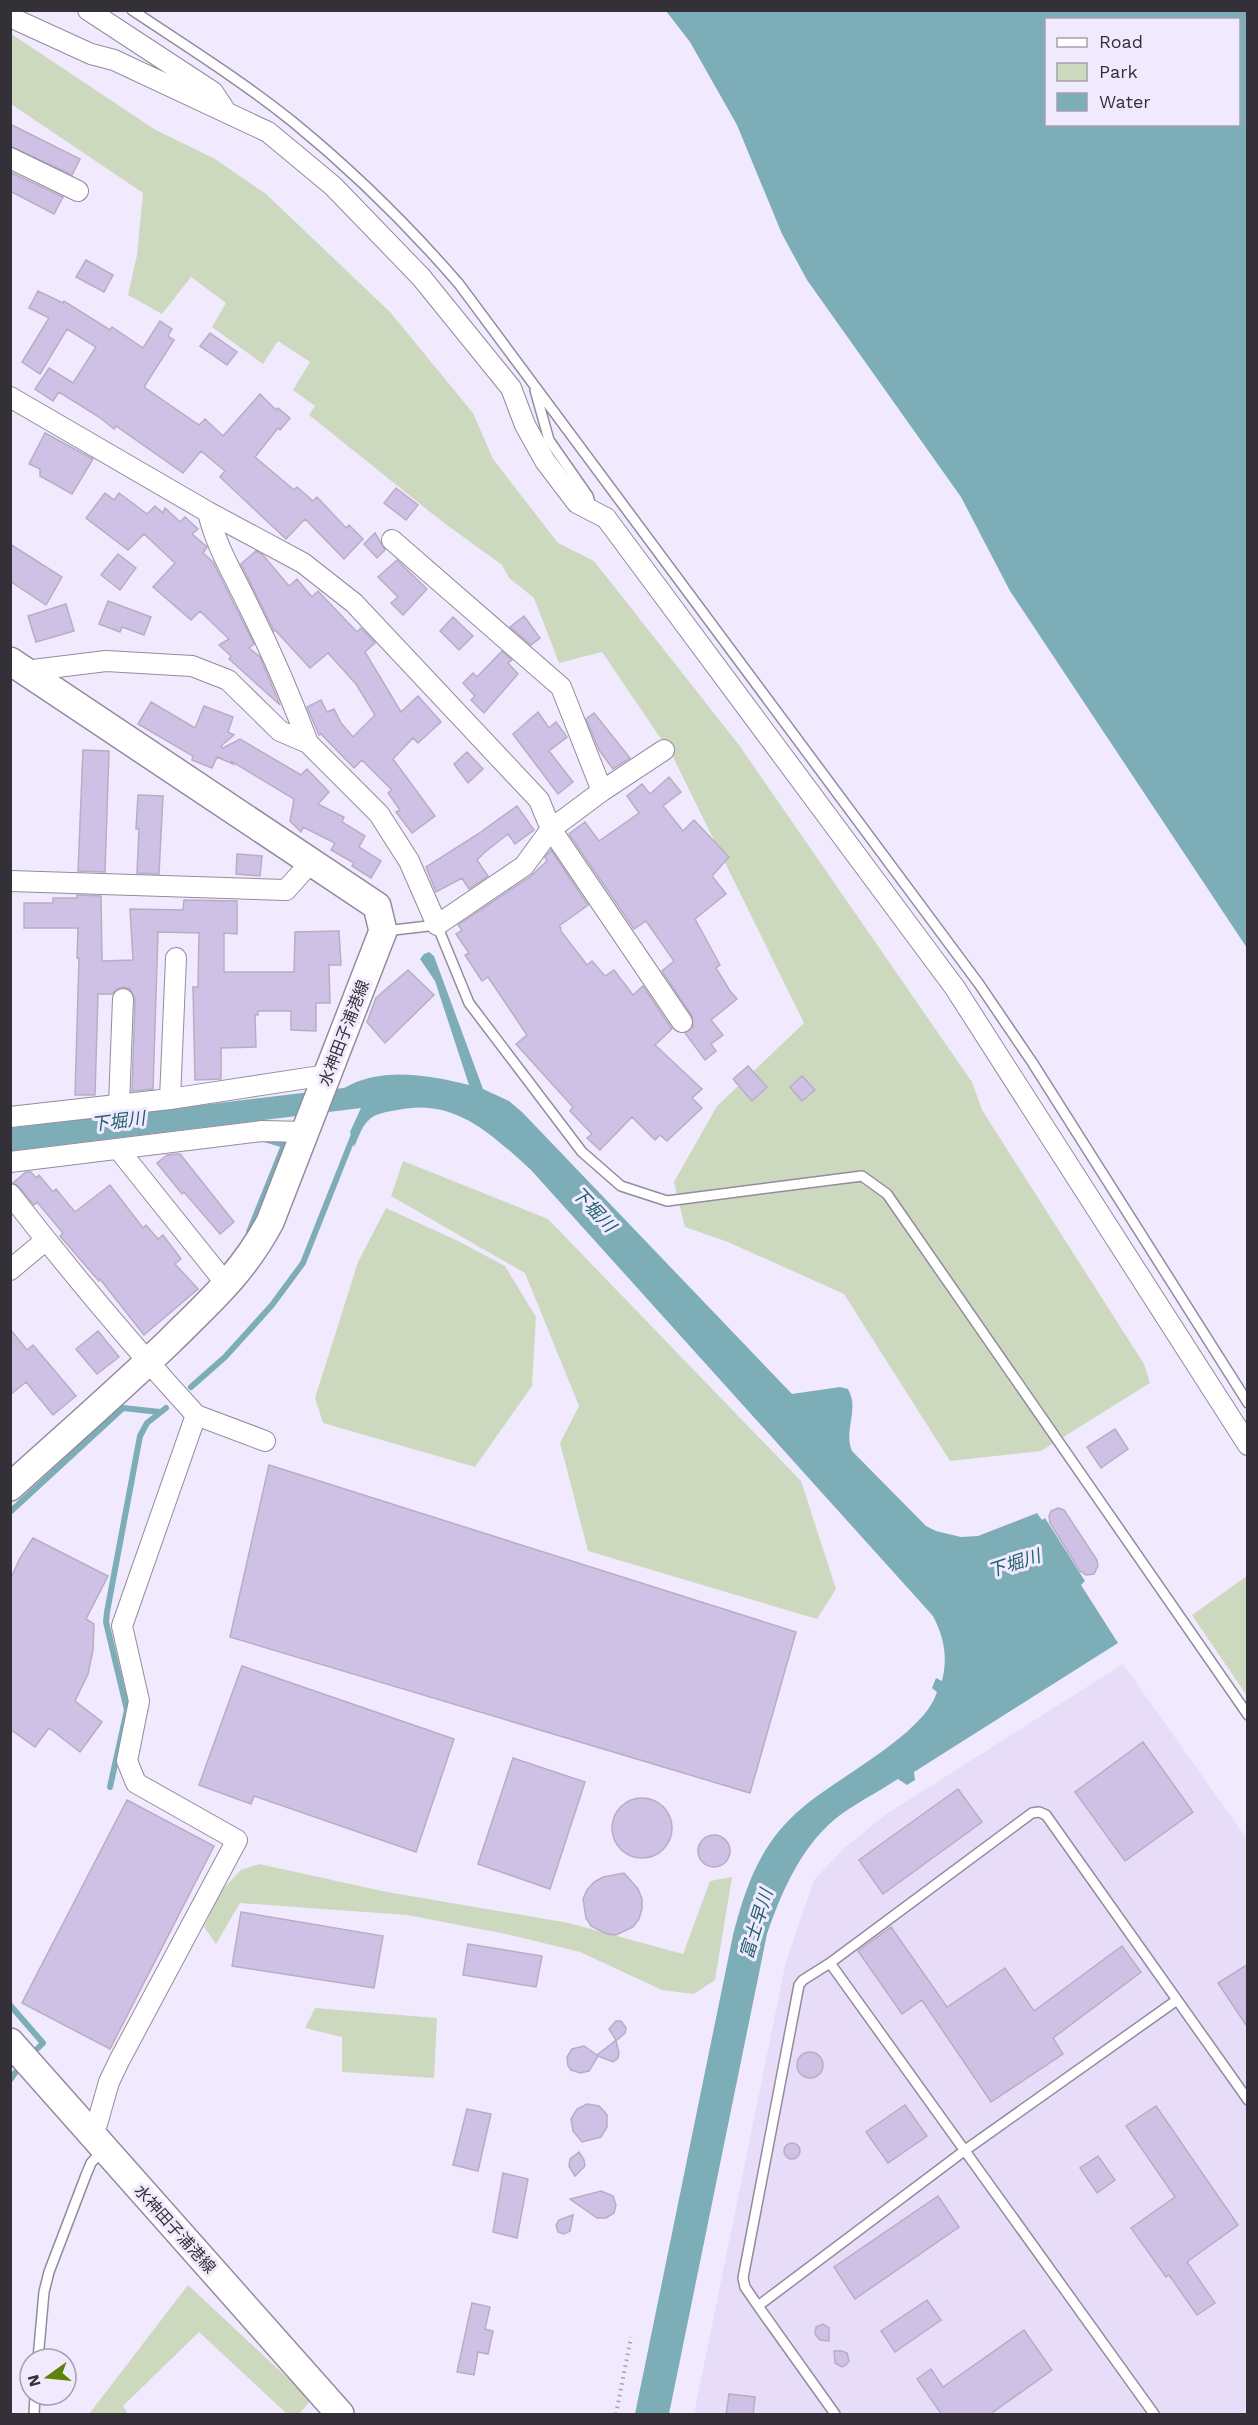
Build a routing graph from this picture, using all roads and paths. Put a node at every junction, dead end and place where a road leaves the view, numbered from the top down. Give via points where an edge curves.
1 (88, 10) edge
2 (132, 10) edge
3 (10, 17) edge
4 (226, 113) junction
5 (10, 158) edge
6 (78, 191) dead end
7 (533, 384) junction
8 (10, 397) edge
9 (593, 511) junction
10 (208, 512) junction
11 (392, 540) dead end
12 (18, 666) edge
13 (308, 743) junction
14 (663, 750) dead end
15 (602, 791) junction
16 (551, 829) junction
17 (311, 862) junction
18 (10, 880) edge
19 (437, 925) junction
20 (383, 931) junction
21 (176, 958) dead end
22 (123, 999) dead end
23 (682, 1022) dead end
24 (326, 1080) junction
25 (170, 1099) junction
26 (119, 1104) junction
27 (10, 1116) edge
28 (307, 1125) junction
29 (119, 1150) junction
30 (10, 1162) edge
31 (10, 1194) edge
32 (46, 1240) junction
33 (10, 1270) edge
34 (227, 1285) junction
35 (148, 1362) junction
36 (1248, 1403) edge
37 (196, 1415) junction
38 (265, 1441) dead end
39 (1248, 1445) edge
40 (10, 1487) edge
41 (1248, 1715) edge
42 (830, 1963) junction
43 (1177, 2000) junction
44 (13, 2049) edge
45 (1248, 2100) edge
46 (97, 2141) junction
47 (964, 2151) junction
48 (758, 2306) junction
49 (631, 2337) dead end
50 (39, 2347) edge
51 (340, 2415) edge
52 (616, 2415) edge
53 (835, 2415) edge
54 (1154, 2415) edge

1 - 4 street via 213,92
2 - 7 lane via 292,121 367,187 459,284
3 - 4 street
4 - 9 street via 268,132 333,186 422,277 511,388 545,461 577,503
5 - 6 street
7 - 9 lane via 549,440 588,496
7 - 36 lane via 980,984
8 - 10 street
9 - 39 street via 606,518 955,988
10 - 13 street via 213,536 275,662
10 - 16 street via 303,563 354,603 539,800
11 - 15 street via 561,687
12 - 13 street via 106,661 192,666 228,680 280,731
12 - 17 main road
13 - 19 street via 379,814 409,861
14 - 15 street
15 - 16 street
16 - 19 street via 524,866
16 - 23 street
17 - 18 street via 286,890
17 - 20 main road via 377,906
19 - 20 lane
19 - 41 lane via 469,1003 582,1152 621,1186 667,1201 862,1176 887,1194
20 - 24 main road, 水神田子浦港線
21 - 25 street
22 - 26 street
24 - 25 street
24 - 28 main road, 水神田子浦港線
25 - 26 street
26 - 27 street
28 - 29 street
28 - 34 main road, 水神田子浦港線 via 270,1222 254,1251
29 - 30 street
29 - 34 street
31 - 32 street
32 - 33 street
32 - 35 street
34 - 35 main road, 水神田子浦港線
35 - 37 street
35 - 40 main road, 水神田子浦港線
37 - 38 street
37 - 46 street via 122,1626 139,1701 127,1761 136,1783 237,1840 109,2082 97,2124
42 - 43 lane via 1032,1813 1039,1812 1046,1815
42 - 47 lane
42 - 48 lane via 799,1985 743,2278
43 - 45 lane
43 - 47 lane
44 - 46 main road, 水神田子浦港線
46 - 50 lane via 49,2272
46 - 51 main road, 水神田子浦港線
47 - 48 lane
47 - 54 lane
48 - 53 lane
49 - 52 path

